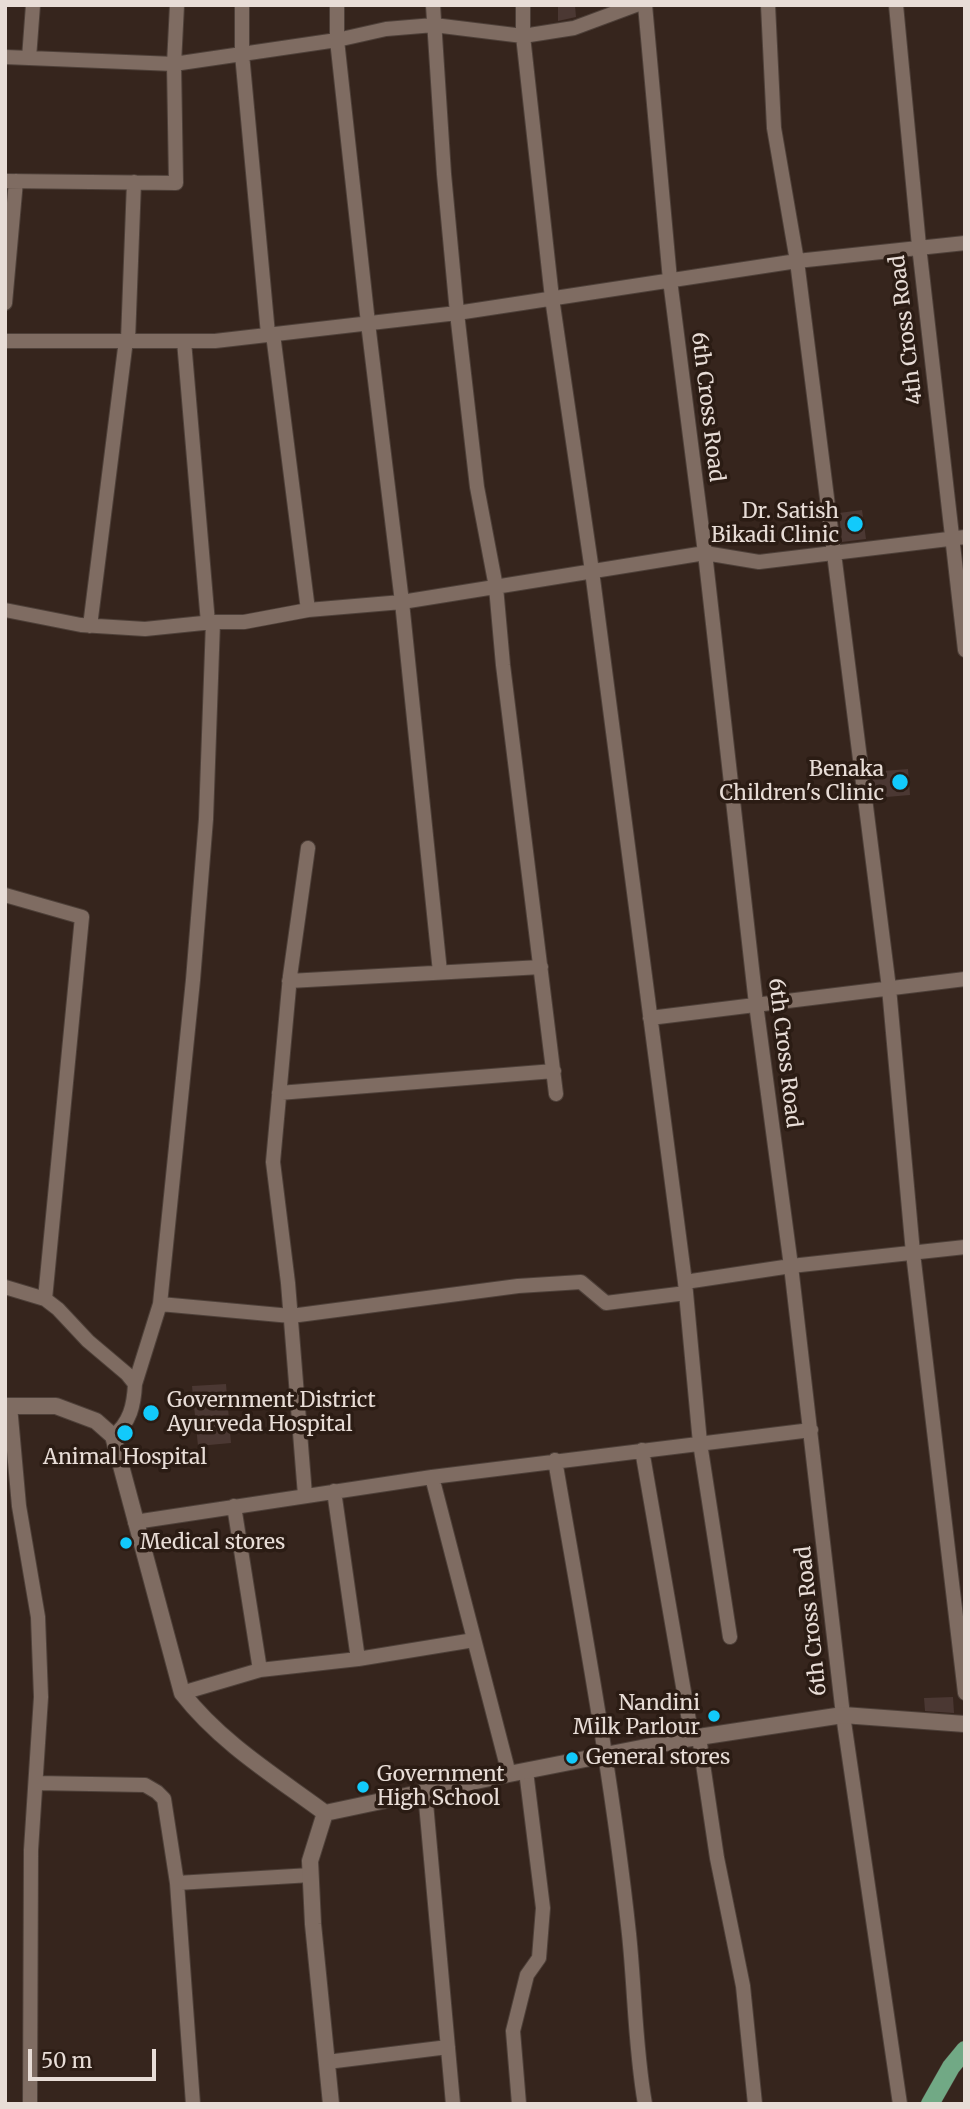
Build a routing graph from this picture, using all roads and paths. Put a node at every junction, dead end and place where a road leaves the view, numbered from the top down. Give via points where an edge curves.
1 (33, 5) edge
2 (177, 5) edge
3 (242, 5) edge
4 (337, 5) edge
5 (433, 5) edge
6 (523, 5) edge
7 (636, 5) edge
8 (645, 5) edge
9 (768, 5) edge
10 (896, 5) edge
11 (435, 25) junction
12 (523, 36) junction
13 (337, 40) junction
14 (242, 54) junction
15 (5, 57) edge
16 (29, 58) junction
17 (174, 64) junction
18 (10, 181) edge
19 (134, 182) junction
20 (965, 243) edge
21 (919, 246) junction
22 (797, 261) junction
23 (670, 281) junction
24 (552, 298) junction
25 (5, 303) edge
26 (457, 313) junction
27 (368, 323) junction
28 (271, 334) junction
29 (127, 340) junction
30 (5, 341) edge
31 (184, 341) junction
32 (959, 539) edge
33 (705, 553) junction
34 (836, 554) junction
35 (592, 571) junction
36 (496, 587) junction
37 (402, 602) junction
38 (5, 610) edge
39 (308, 610) junction
40 (210, 623) junction
41 (90, 626) junction
42 (965, 650) edge
43 (308, 848) dead end
44 (5, 895) edge
45 (541, 967) junction
46 (440, 972) junction
47 (965, 979) edge
48 (289, 981) junction
49 (890, 988) junction
50 (756, 1004) junction
51 (650, 1018) junction
52 (554, 1071) junction
53 (279, 1093) junction
54 (556, 1094) dead end
55 (965, 1247) edge
56 (913, 1254) junction
57 (791, 1266) junction
58 (5, 1287) edge
59 (686, 1287) junction
60 (45, 1299) junction
61 (160, 1304) junction
62 (290, 1316) junction
63 (135, 1384) junction
64 (8, 1406) edge
65 (811, 1430) junction
66 (113, 1436) junction
67 (700, 1443) junction
68 (642, 1450) junction
69 (555, 1460) junction
70 (432, 1477) junction
71 (334, 1491) junction
72 (305, 1495) junction
73 (234, 1506) junction
74 (135, 1522) junction
75 (730, 1637) dead end
76 (474, 1640) junction
77 (358, 1659) junction
78 (260, 1670) junction
79 (182, 1693) junction
80 (965, 1693) edge
81 (844, 1715) junction
82 (965, 1724) edge
83 (696, 1738) junction
84 (605, 1755) junction
85 (526, 1771) junction
86 (509, 1774) junction
87 (36, 1783) junction
88 (425, 1792) junction
89 (326, 1813) junction
90 (311, 1875) junction
91 (177, 1883) junction
92 (448, 2046) junction
93 (965, 2050) edge
94 (327, 2062) junction
95 (30, 2104) edge
96 (193, 2104) edge
97 (331, 2104) edge
98 (453, 2104) edge
99 (519, 2104) edge
100 (645, 2104) edge
101 (755, 2104) edge
102 (900, 2104) edge
103 (930, 2104) edge

1 - 16 street
2 - 17 street
3 - 14 street
4 - 13 street
5 - 11 street
6 - 12 street
7 - 12 street via 574,28
8 - 23 street, 6th Cross Road
9 - 22 street via 775,128
10 - 21 street, 4th Cross Road
11 - 12 street
11 - 13 street
11 - 26 street
12 - 24 street
13 - 14 street
13 - 27 street
14 - 17 street
14 - 28 street
15 - 16 street
16 - 17 street
17 - 19 street via 176,183
18 - 19 street
18 - 25 street
19 - 29 street
20 - 21 street
21 - 22 street
21 - 32 street, 4th Cross Road
22 - 23 street
22 - 34 street
23 - 24 street
23 - 33 street, 6th Cross Road
24 - 26 street
24 - 35 street
26 - 27 street
26 - 36 street via 477,487
27 - 28 street
27 - 37 street
28 - 31 street
28 - 39 street
29 - 30 street
29 - 31 street
29 - 41 street
31 - 40 street
32 - 34 street
32 - 42 street, 4th Cross Road
33 - 34 street via 759,562
33 - 35 street
33 - 50 street, 6th Cross Road
34 - 49 street
35 - 36 street
35 - 51 street
36 - 37 street
36 - 45 street
37 - 39 street
37 - 46 street
38 - 41 street
39 - 40 street
40 - 41 street via 145,629
40 - 61 street via 206,819
43 - 48 street
44 - 60 street via 82,917
45 - 46 street
45 - 52 street
46 - 48 street
47 - 49 street
48 - 53 street
49 - 50 street
49 - 56 street
50 - 51 street
50 - 57 street, 6th Cross Road
51 - 59 street
52 - 53 street
52 - 54 street
53 - 62 street via 273,1162
55 - 56 street
56 - 57 street
56 - 80 street
57 - 59 street
57 - 65 street, 6th Cross Road
58 - 60 street
59 - 62 street via 606,1303 581,1282 518,1286
59 - 67 street
60 - 63 street
61 - 62 street
61 - 63 street
62 - 72 street
63 - 66 street via 134,1405
64 - 66 street via 56,1406 96,1421
64 - 87 street via 38,1617 41,1697
65 - 67 street
65 - 81 street, 6th Cross Road
66 - 74 street
67 - 68 street
67 - 75 street
68 - 69 street
68 - 83 street
69 - 70 street
69 - 84 street
70 - 71 street
70 - 76 street
71 - 72 street
71 - 77 street
72 - 73 street
73 - 74 street
73 - 78 street
74 - 79 street
76 - 77 street
76 - 86 street
77 - 78 street
78 - 79 street
79 - 89 street via 233,1745
81 - 82 street
81 - 83 street
81 - 102 street, 6th Cross Road
83 - 84 street
83 - 101 street via 743,1986
84 - 85 street
84 - 100 street
85 - 86 street
85 - 99 street via 543,1908 540,1958 527,1975 513,2031
86 - 88 street
87 - 91 street via 145,1785 158,1792 164,1799
87 - 95 street
88 - 89 street
88 - 92 street
89 - 90 street via 310,1861
90 - 91 street
90 - 94 street
91 - 96 street
92 - 94 street
92 - 98 street
93 - 103 main road
94 - 97 street

